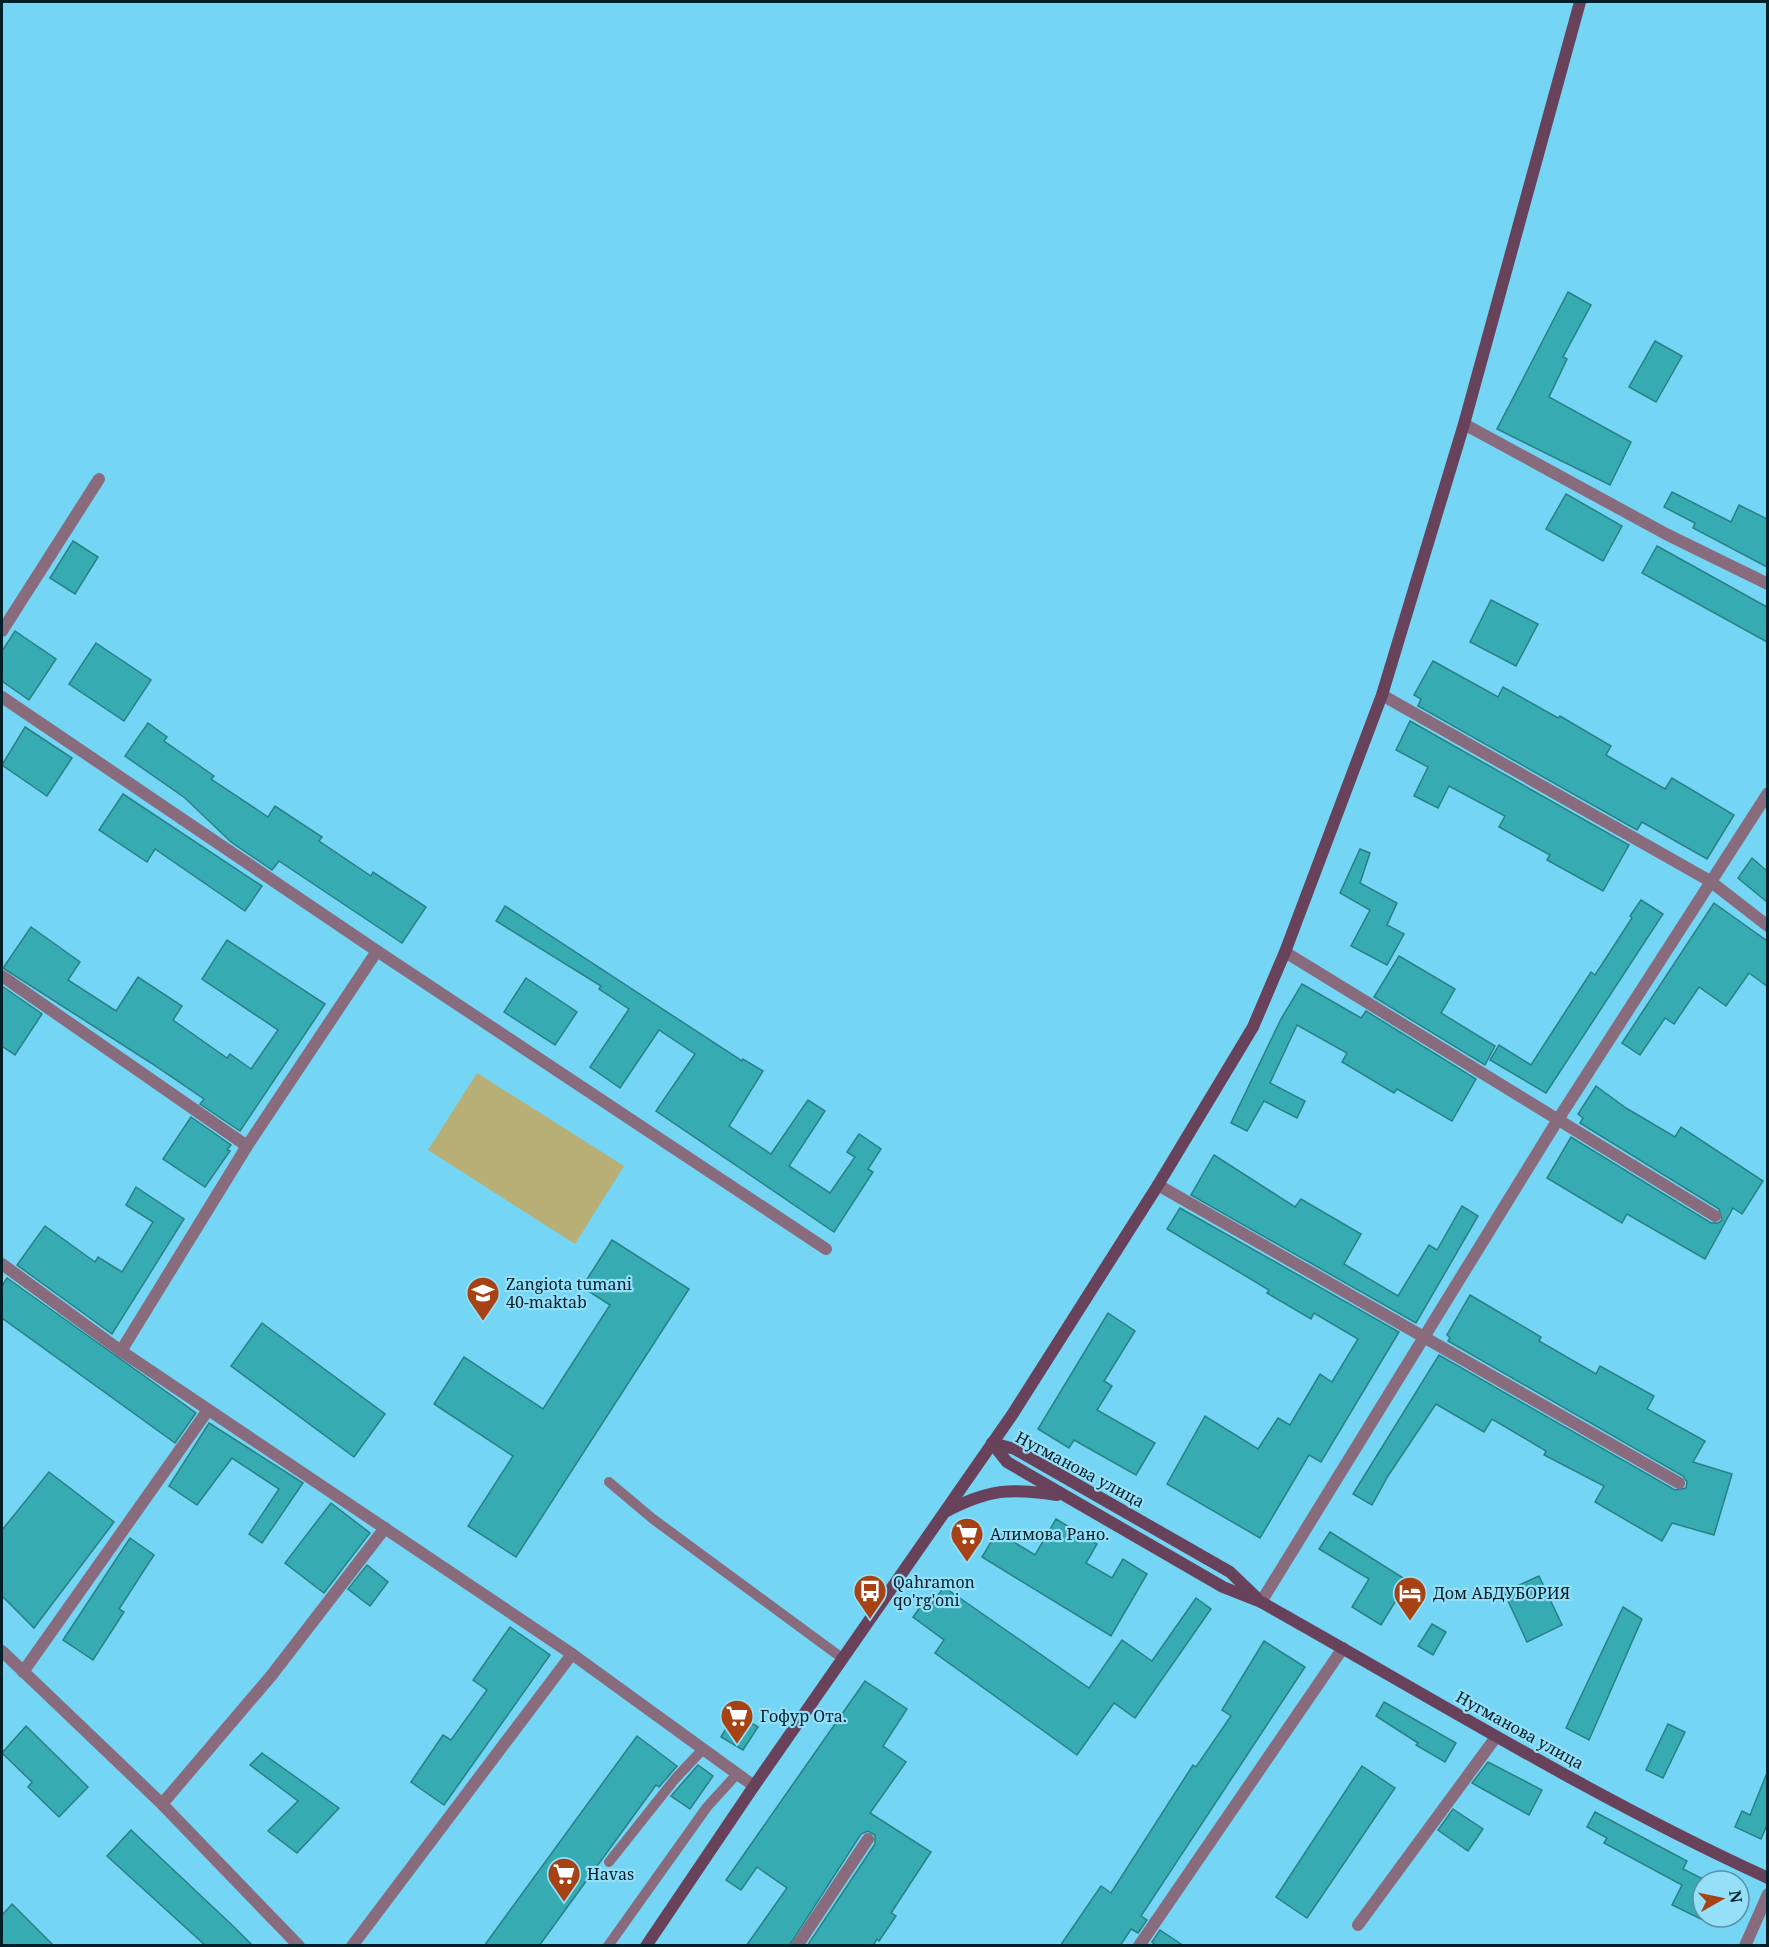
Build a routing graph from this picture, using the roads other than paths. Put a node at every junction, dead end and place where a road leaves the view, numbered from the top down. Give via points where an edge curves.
1 (1580, 2) edge
2 (1464, 424) junction
3 (99, 479) dead end
4 (1767, 584) edge
5 (2, 631) edge
6 (1382, 695) junction
7 (2, 697) edge
8 (1767, 793) edge
9 (1710, 881) junction
10 (1767, 926) edge
11 (377, 951) junction
12 (1285, 952) junction
13 (2, 976) edge
14 (1557, 1121) junction
15 (247, 1146) junction
16 (1158, 1185) junction
17 (1715, 1216) dead end
18 (826, 1249) dead end
19 (2, 1264) edge
20 (1424, 1338) junction
21 (121, 1351) junction
22 (208, 1410) junction
23 (992, 1443) junction
24 (609, 1482) dead end
25 (1679, 1483) dead end
26 (1062, 1495) junction
27 (946, 1512) junction
28 (385, 1528) junction
29 (1262, 1602) junction
30 (1343, 1648) junction
31 (2, 1651) edge
32 (572, 1654) junction
33 (842, 1658) junction
34 (23, 1672) junction
35 (1496, 1737) junction
36 (703, 1749) junction
37 (737, 1774) junction
38 (754, 1786) junction
39 (162, 1804) junction
40 (868, 1839) dead end
41 (609, 1862) dead end
42 (1767, 1878) edge
43 (1767, 1894) edge
44 (1358, 1925) dead end
45 (299, 1946) edge
46 (352, 1946) edge
47 (608, 1946) edge
48 (646, 1946) edge
49 (797, 1946) edge
50 (1138, 1946) edge
51 (1745, 1946) edge

1 - 2 main road
2 - 4 street
2 - 6 main road
3 - 5 street
6 - 9 street
6 - 12 main road
7 - 11 street
8 - 9 street
9 - 10 street
9 - 14 street
11 - 15 street
11 - 18 street
12 - 14 street
12 - 16 main road via 1253,1027
13 - 15 street
14 - 17 street
14 - 20 street
15 - 21 street
16 - 20 street
16 - 23 main road
19 - 21 street
20 - 25 street
20 - 29 street
21 - 22 street
22 - 28 street
22 - 34 street
23 - 26 main road, Нугманова улица via 1007,1462
23 - 27 main road
23 - 29 main road, Нугманова улица via 1015,1449 1230,1572
24 - 33 lane
26 - 27 main road via 1000,1490
26 - 29 main road, Нугманова улица via 1223,1587
27 - 33 main road
28 - 32 street
28 - 39 street via 271,1676
29 - 30 main road, Нугманова улица
30 - 35 main road, Нугманова улица
30 - 50 street
31 - 34 street
32 - 36 street
32 - 46 street
33 - 38 main road
34 - 39 street
35 - 42 main road, Нугманова улица
35 - 44 street
36 - 37 street
36 - 41 lane
37 - 38 street
37 - 47 lane via 707,1807
38 - 48 main road
39 - 45 street
40 - 49 street
43 - 51 street

